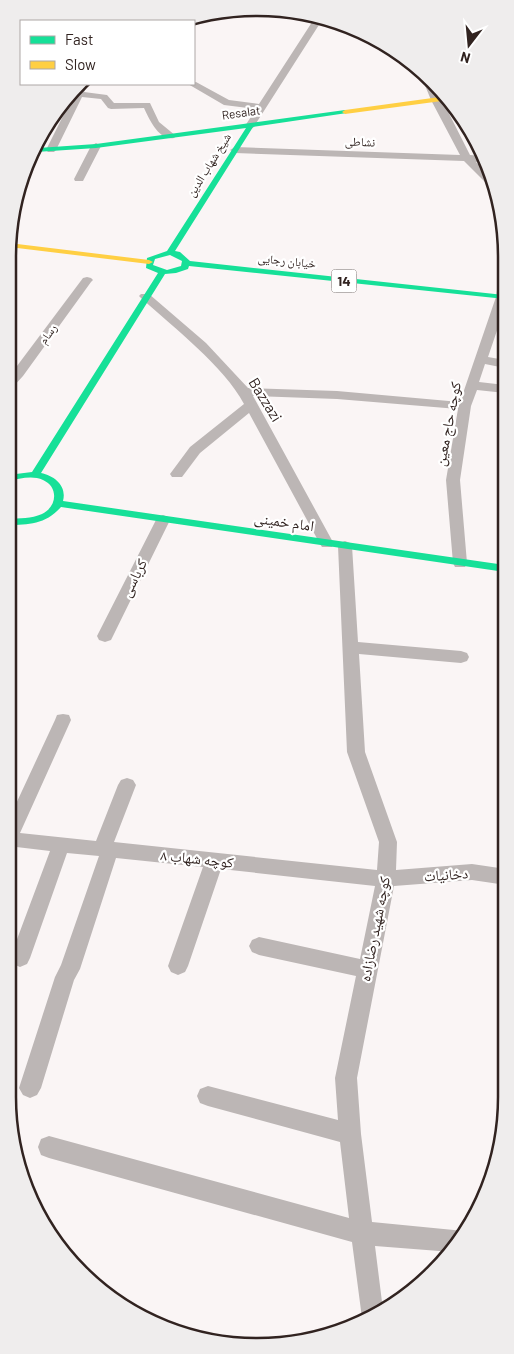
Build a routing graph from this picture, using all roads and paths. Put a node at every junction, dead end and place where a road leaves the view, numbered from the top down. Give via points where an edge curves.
1 (315, 23) edge
2 (195, 85) edge
3 (433, 93) edge
4 (79, 94) edge
5 (78, 96) edge
6 (439, 99) edge
7 (436, 100) junction
8 (262, 107) junction
9 (250, 126) junction
10 (172, 136) junction
11 (96, 146) junction
12 (42, 150) edge
13 (51, 150) junction
14 (235, 150) junction
15 (466, 158) junction
16 (476, 159) edge
17 (483, 174) edge
18 (79, 179) dead end
19 (17, 246) edge
20 (170, 253) junction
21 (149, 262) junction
22 (187, 264) junction
23 (208, 267) junction
24 (162, 272) junction
25 (87, 280) dead end
26 (154, 284) junction
27 (145, 296) junction
28 (498, 296) edge
29 (498, 311) edge
30 (481, 360) junction
31 (498, 363) edge
32 (16, 377) edge
33 (471, 385) junction
34 (498, 388) edge
35 (244, 392) junction
36 (251, 405) junction
37 (466, 406) junction
38 (43, 462) junction
39 (177, 474) dead end
40 (35, 475) junction
41 (16, 476) edge
42 (59, 504) junction
43 (82, 507) junction
44 (163, 520) junction
45 (16, 523) edge
46 (327, 544) junction
47 (345, 546) junction
48 (460, 562) junction
49 (498, 568) edge
50 (105, 636) dead end
51 (350, 647) junction
52 (461, 657) dead end
53 (63, 720) dead end
54 (127, 785) dead end
55 (16, 822) edge
56 (16, 840) edge
57 (61, 845) junction
58 (106, 849) junction
59 (215, 861) junction
60 (498, 876) edge
61 (386, 879) junction
62 (259, 946) dead end
63 (20, 958) dead end
64 (178, 966) dead end
65 (368, 970) junction
66 (30, 1088) dead end
67 (208, 1096) dead end
68 (350, 1134) junction
69 (49, 1147) dead end
70 (362, 1233) junction
71 (451, 1240) edge
72 (371, 1308) edge

1 - 8 street, شیخ شهاب الدین
2 - 8 street via 227,103
3 - 7 street
4 - 10 street via 104,97 111,106 147,105 155,123
5 - 13 street
6 - 7 main road, Resalat
7 - 9 main road, Resalat
7 - 15 street
8 - 9 street, شیخ شهاب الدین
9 - 10 main road, Resalat
9 - 14 main road, شیخ شهاب الدین
10 - 11 main road, Resalat
11 - 13 main road, Resalat
11 - 18 street
12 - 13 main road, Resalat
14 - 15 street, نشاطی
14 - 20 main road, شیخ شهاب الدین
15 - 16 street, نشاطی
15 - 17 street
19 - 21 main road
20 - 21 main road via 156,255
20 - 22 main road via 183,256
21 - 24 main road via 153,269
22 - 23 main road, خیابان رجایی / 14
22 - 24 main road via 180,270
23 - 26 main road
23 - 28 main road, خیابان رجایی / 14
24 - 26 main road
25 - 32 street, رسام
26 - 27 main road
27 - 35 street, Bazzazi via 202,346
27 - 38 main road
29 - 30 street, کوچه حاج معین
30 - 31 street
30 - 33 street, کوچه حاج معین
33 - 34 street
33 - 37 street, کوچه حاج معین
35 - 36 street, Bazzazi
35 - 37 street via 337,395
36 - 39 street via 195,450
36 - 46 street, Bazzazi
37 - 48 street, کوچه حاج معین via 453,480
38 - 40 main road
38 - 43 main road via 64,478
40 - 41 main road
40 - 42 main road via 54,482 61,496
42 - 43 main road, امام خمینی
42 - 45 main road via 49,514 34,521
43 - 44 main road, امام خمینی
44 - 46 main road, امام خمینی
44 - 50 street, کرباسی
46 - 47 main road, امام خمینی
47 - 48 main road, امام خمینی
47 - 51 street, کوچه شهید رضازاده
48 - 49 main road, امام خمینی
51 - 52 street
51 - 61 street, کوچه شهید رضازاده via 356,752 388,842
53 - 55 street
54 - 58 street
56 - 57 street, کوچه شهاب ۸
57 - 58 street, کوچه شهاب ۸
57 - 63 street
58 - 59 street, کوچه شهاب ۸
58 - 66 street
59 - 61 street, کوچه شهاب ۸
59 - 64 street
60 - 61 street, دخانیات via 472,872
61 - 65 street, کوچه شهید رضازاده
62 - 65 street
65 - 68 street, کوچه شهید رضازاده via 346,1078
67 - 68 street
68 - 70 street, کوچه شهید رضازاده
69 - 70 street
70 - 71 street
70 - 72 street, کوچه شهید رضازاده

